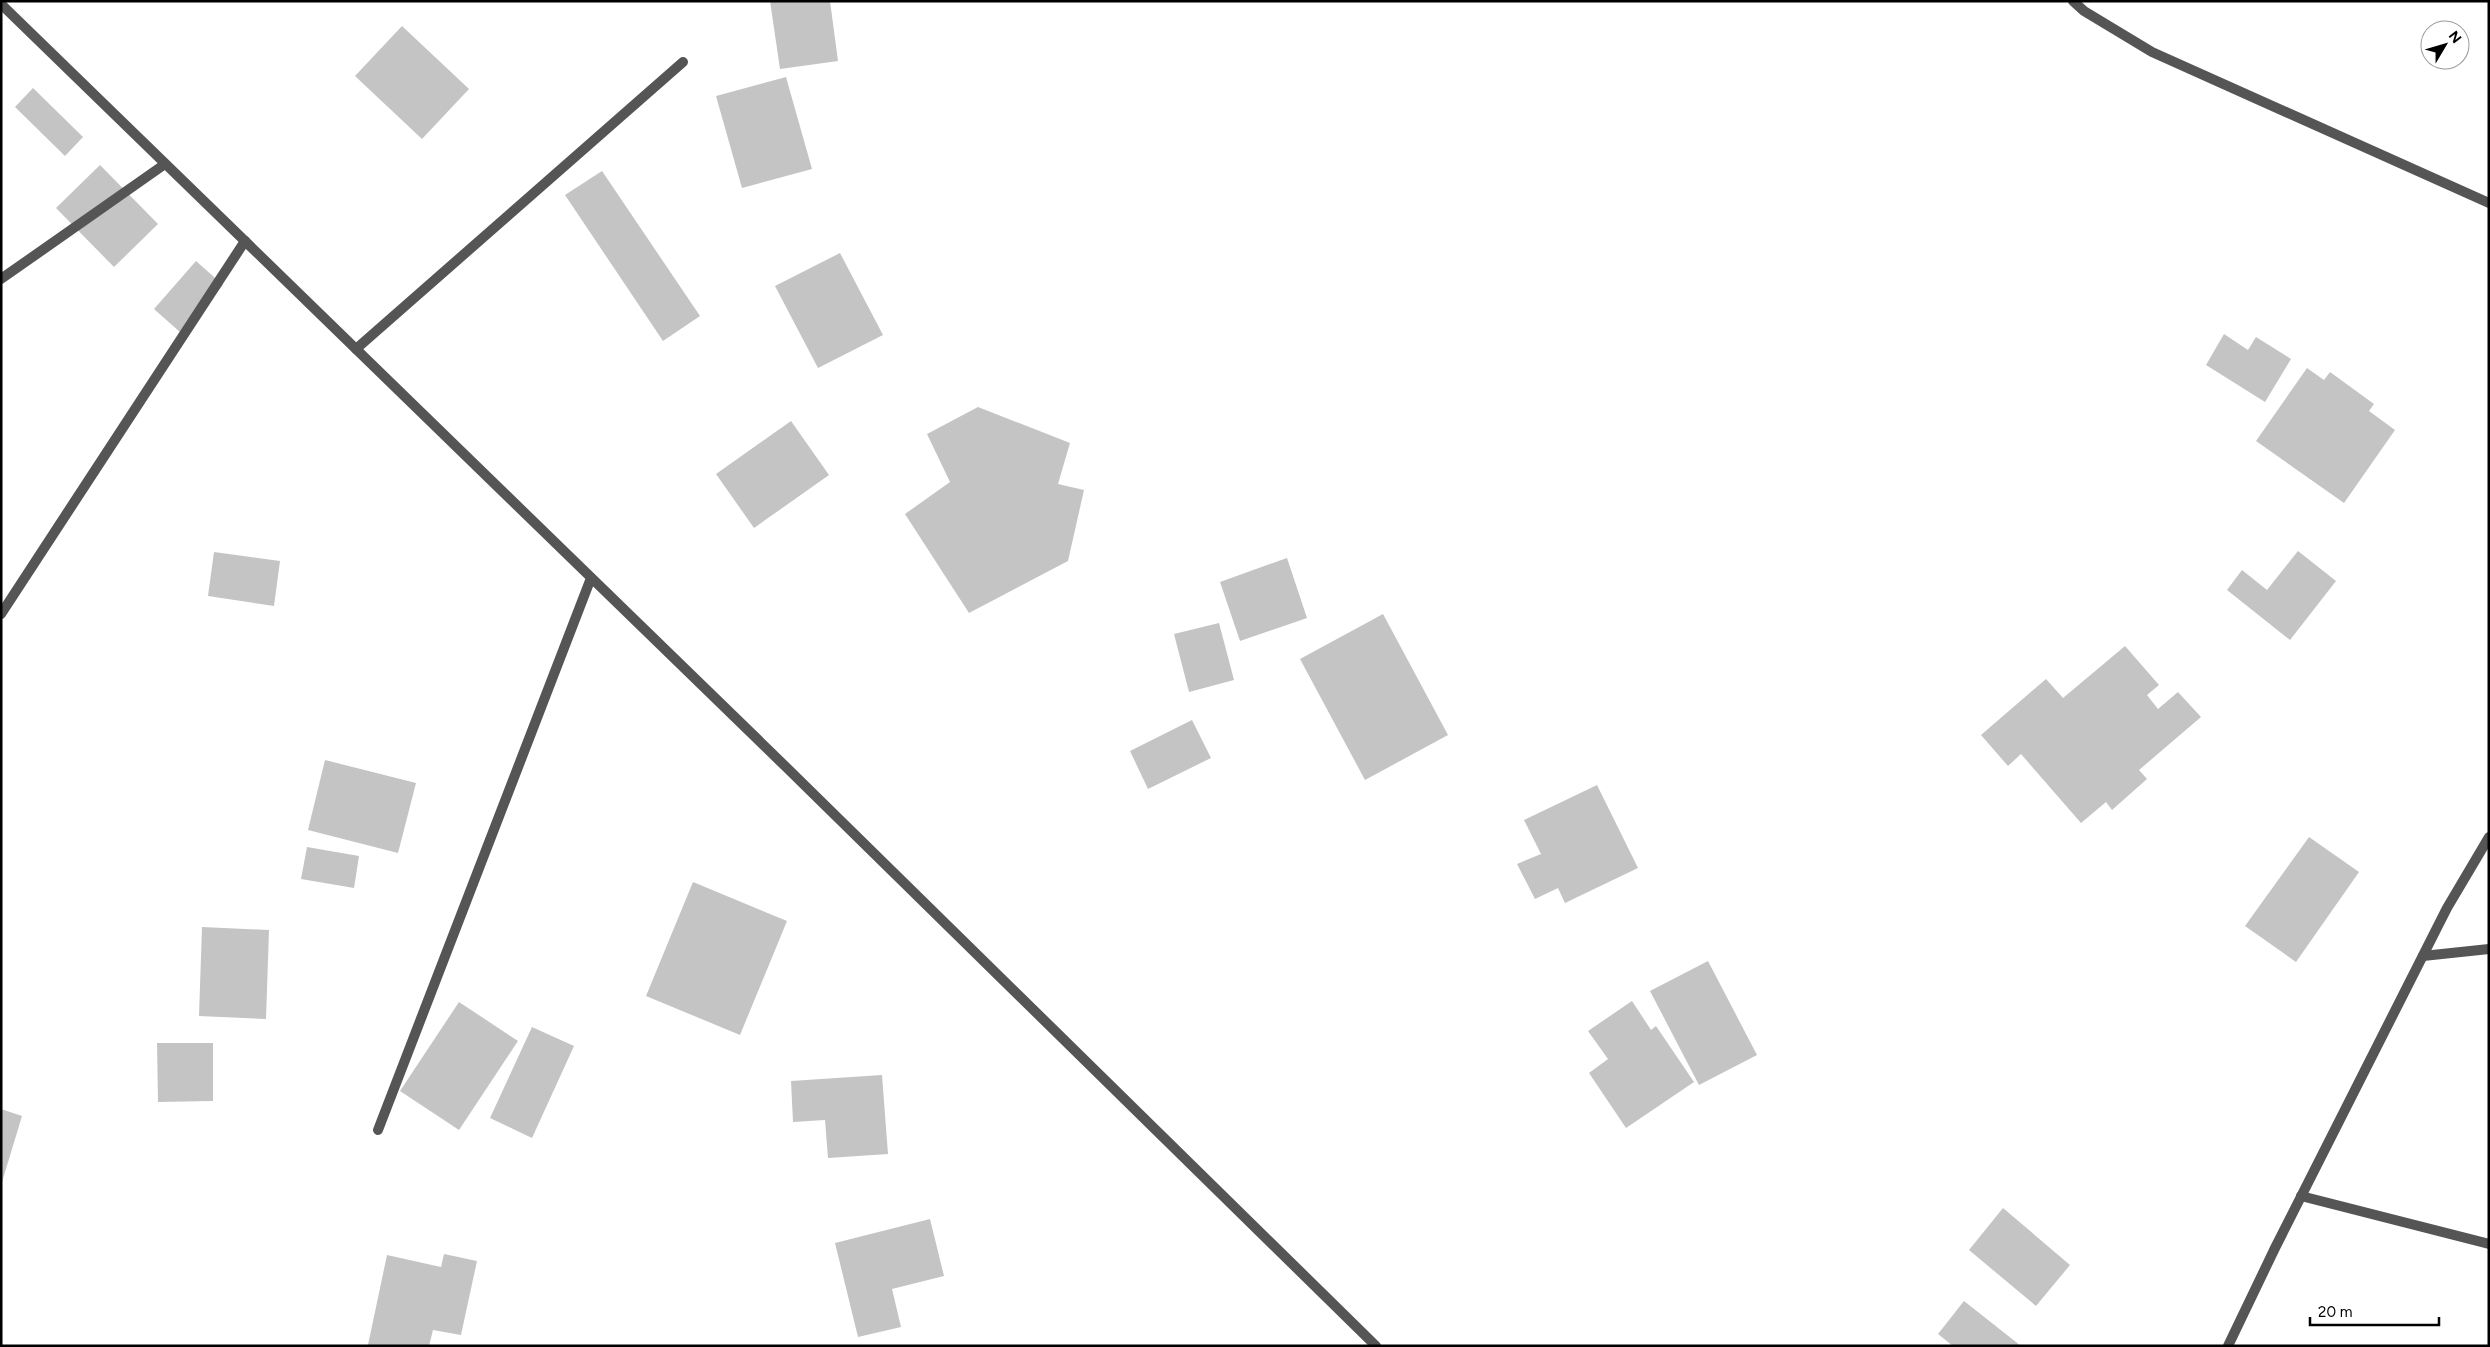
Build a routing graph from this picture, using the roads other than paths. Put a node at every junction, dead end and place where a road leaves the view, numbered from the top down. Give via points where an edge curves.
1 (2073, 1) edge
2 (1, 4) edge
3 (683, 62) dead end
4 (165, 164) junction
5 (2489, 203) edge
6 (245, 241) junction
7 (1, 279) edge
8 (356, 349) junction
9 (591, 578) junction
10 (1, 614) edge
11 (2489, 837) edge
12 (2489, 949) edge
13 (2423, 956) junction
14 (378, 1130) dead end
15 (2301, 1196) junction
16 (2489, 1244) edge
17 (1376, 1346) edge
18 (2228, 1346) edge

1 - 5 street via 2152,52
2 - 4 street
3 - 8 street
4 - 6 street
4 - 7 street
6 - 8 street
6 - 10 street
8 - 9 street
9 - 14 street
9 - 17 street
11 - 13 street
12 - 13 street
13 - 15 street
15 - 16 street
15 - 18 street

